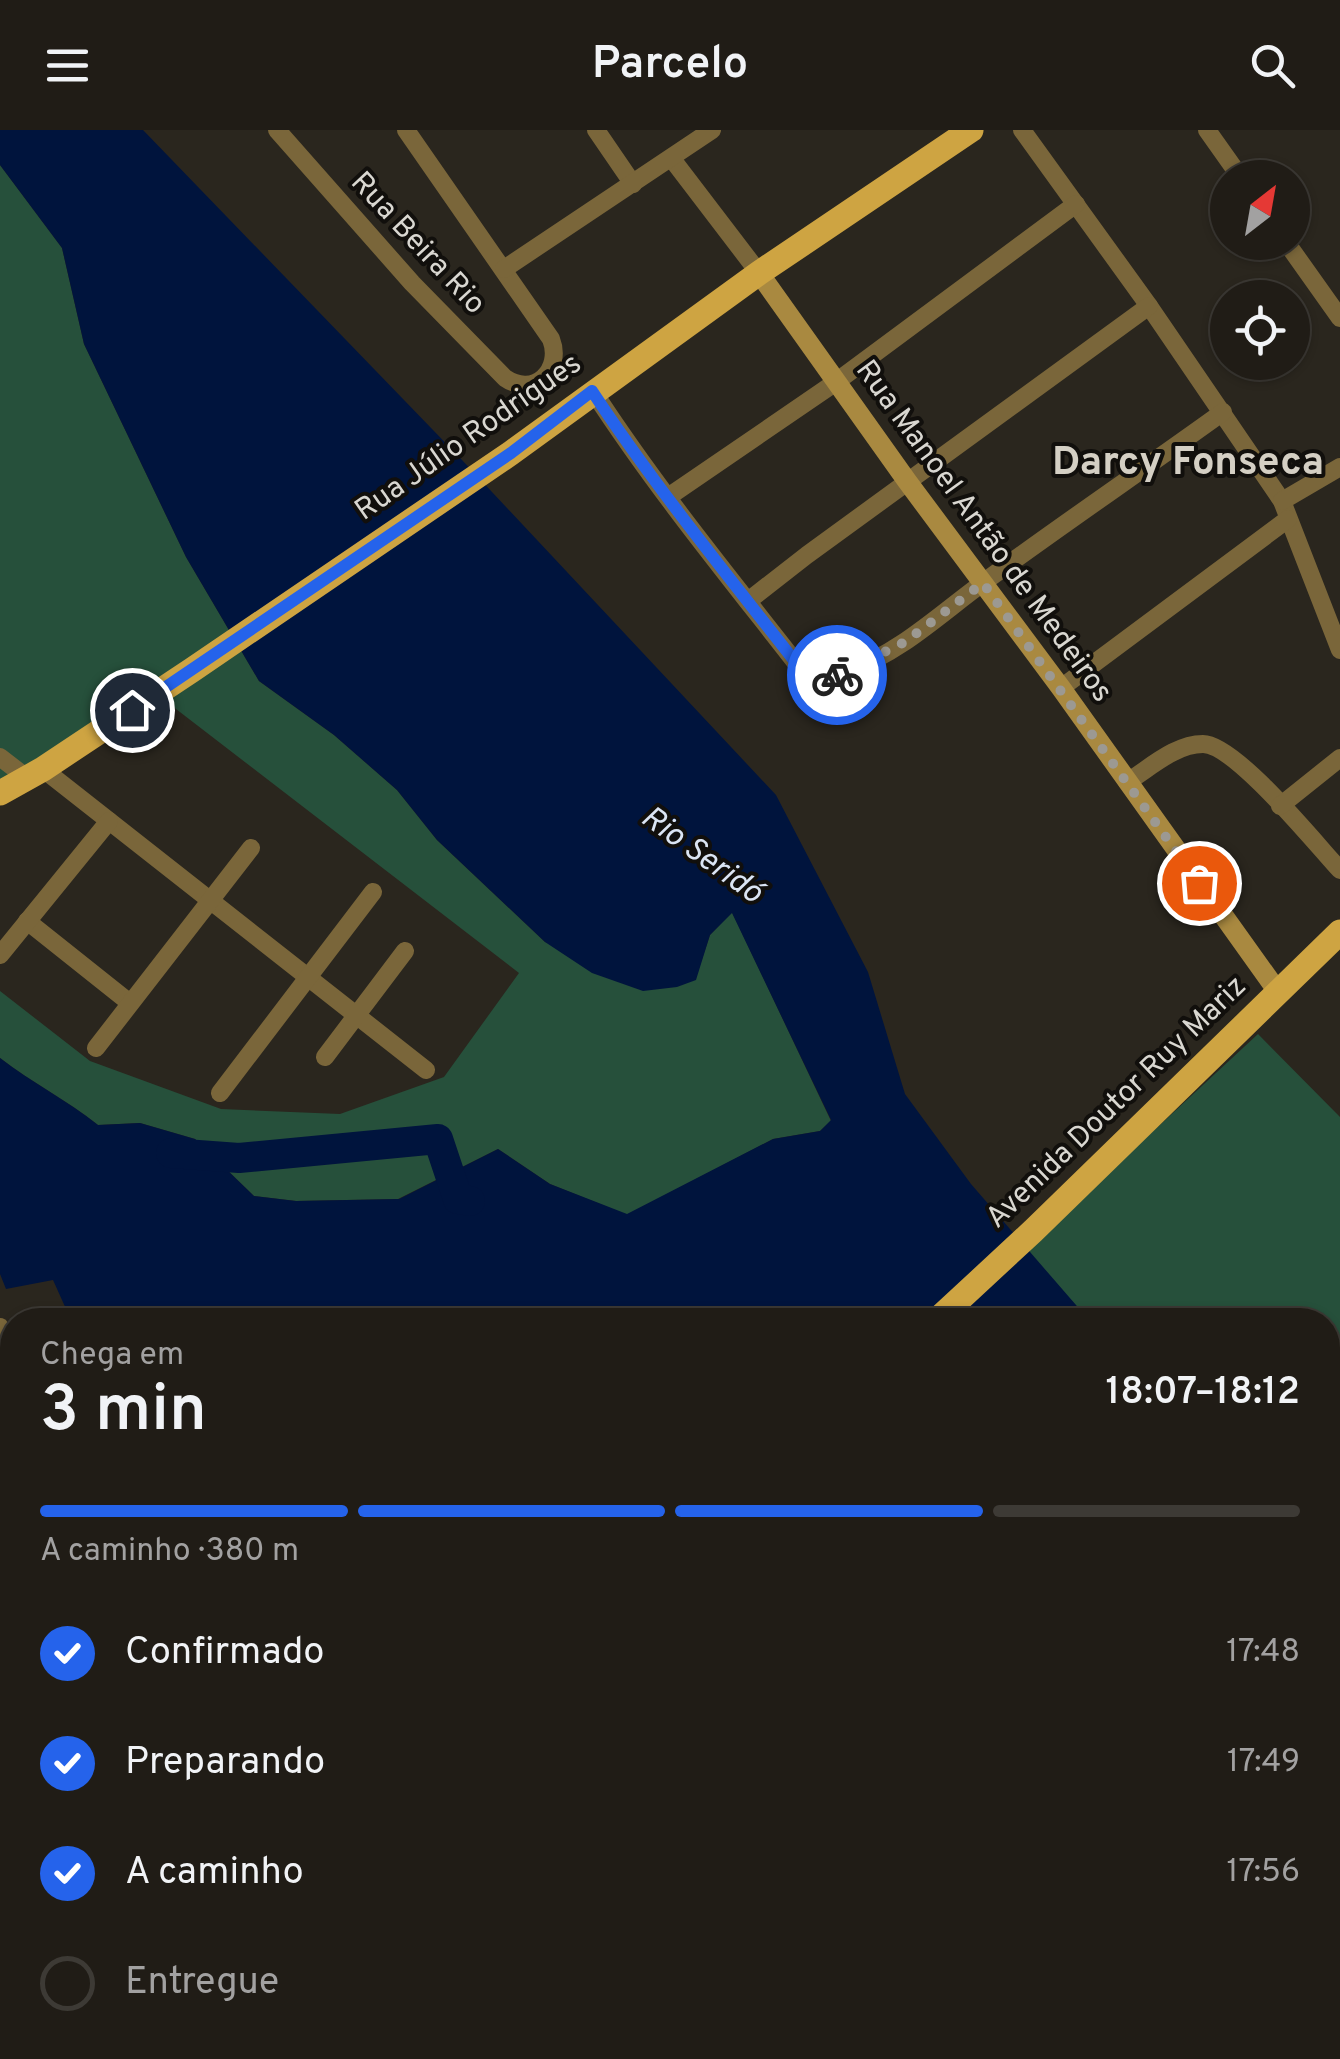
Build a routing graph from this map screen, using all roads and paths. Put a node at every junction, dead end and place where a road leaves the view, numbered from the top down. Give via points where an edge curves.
1 (277, 130) edge
2 (406, 130) edge
3 (596, 130) edge
4 (712, 130) edge
5 (971, 130) edge
6 (1022, 130) edge
7 (1207, 130) edge
8 (672, 159) junction
9 (1228, 160) edge
10 (633, 184) junction
11 (1076, 204) junction
12 (1299, 260) edge
13 (504, 269) junction
14 (759, 273) junction
15 (1149, 306) junction
16 (1340, 318) edge
17 (836, 382) junction
18 (592, 391) junction
19 (1223, 412) junction
20 (1340, 467) edge
21 (907, 481) junction
22 (668, 497) junction
23 (1285, 510) junction
24 (983, 583) junction
25 (748, 601) junction
26 (1340, 650) edge
27 (1062, 688) junction
28 (0, 757) edge
29 (1340, 758) edge
30 (35, 774) junction
31 (1127, 782) junction
32 (0, 793) edge
33 (1280, 806) junction
34 (109, 821) junction
35 (251, 848) dead end
36 (1340, 870) edge
37 (373, 892) dead end
38 (210, 900) junction
39 (27, 921) junction
40 (1340, 932) edge
41 (405, 951) dead end
42 (0, 955) edge
43 (308, 977) junction
44 (1278, 992) junction
45 (130, 1003) junction
46 (358, 1015) junction
47 (96, 1048) dead end
48 (325, 1057) dead end
49 (426, 1070) dead end
50 (220, 1093) dead end
51 (951, 1308) edge

1 - 13 street, Rua Beira Rio via 412,284 505,378 523,386 542,380 555,358 551,339
2 - 13 street
3 - 10 street
4 - 8 street
5 - 14 main road, Rua Júlio Rodrigues
6 - 11 street
7 - 9 street
8 - 10 street
8 - 14 street, Rua Manoel Antão de Medeiros
10 - 13 street
11 - 15 street
11 - 17 street
12 - 16 street
14 - 17 street, Rua Manoel Antão de Medeiros
14 - 18 main road, Rua Júlio Rodrigues
15 - 19 street
15 - 21 street
17 - 21 street, Rua Manoel Antão de Medeiros
17 - 22 street
18 - 22 street
18 - 30 main road, Rua Júlio Rodrigues via 511,453
19 - 23 street
19 - 24 street
20 - 23 street
21 - 24 street, Rua Manoel Antão de Medeiros
21 - 25 street
22 - 25 street
23 - 26 street
23 - 27 street
24 - 25 street via 905,642 823,679 800,668
24 - 27 street, Rua Manoel Antão de Medeiros
27 - 31 street, Rua Manoel Antão de Medeiros
28 - 30 street
29 - 33 street
30 - 32 main road, Rua Júlio Rodrigues
30 - 34 street
31 - 33 street via 1180,748 1216,745
31 - 44 street, Rua Manoel Antão de Medeiros
33 - 36 street
34 - 38 street
34 - 39 street
35 - 38 street
37 - 43 street
38 - 43 street
38 - 45 street
39 - 42 street
39 - 45 street
40 - 44 main road, Avenida Doutor Ruy Mariz
41 - 46 street
43 - 46 street
43 - 50 street
44 - 51 main road, Avenida Doutor Ruy Mariz
45 - 47 street
46 - 48 street
46 - 49 street

